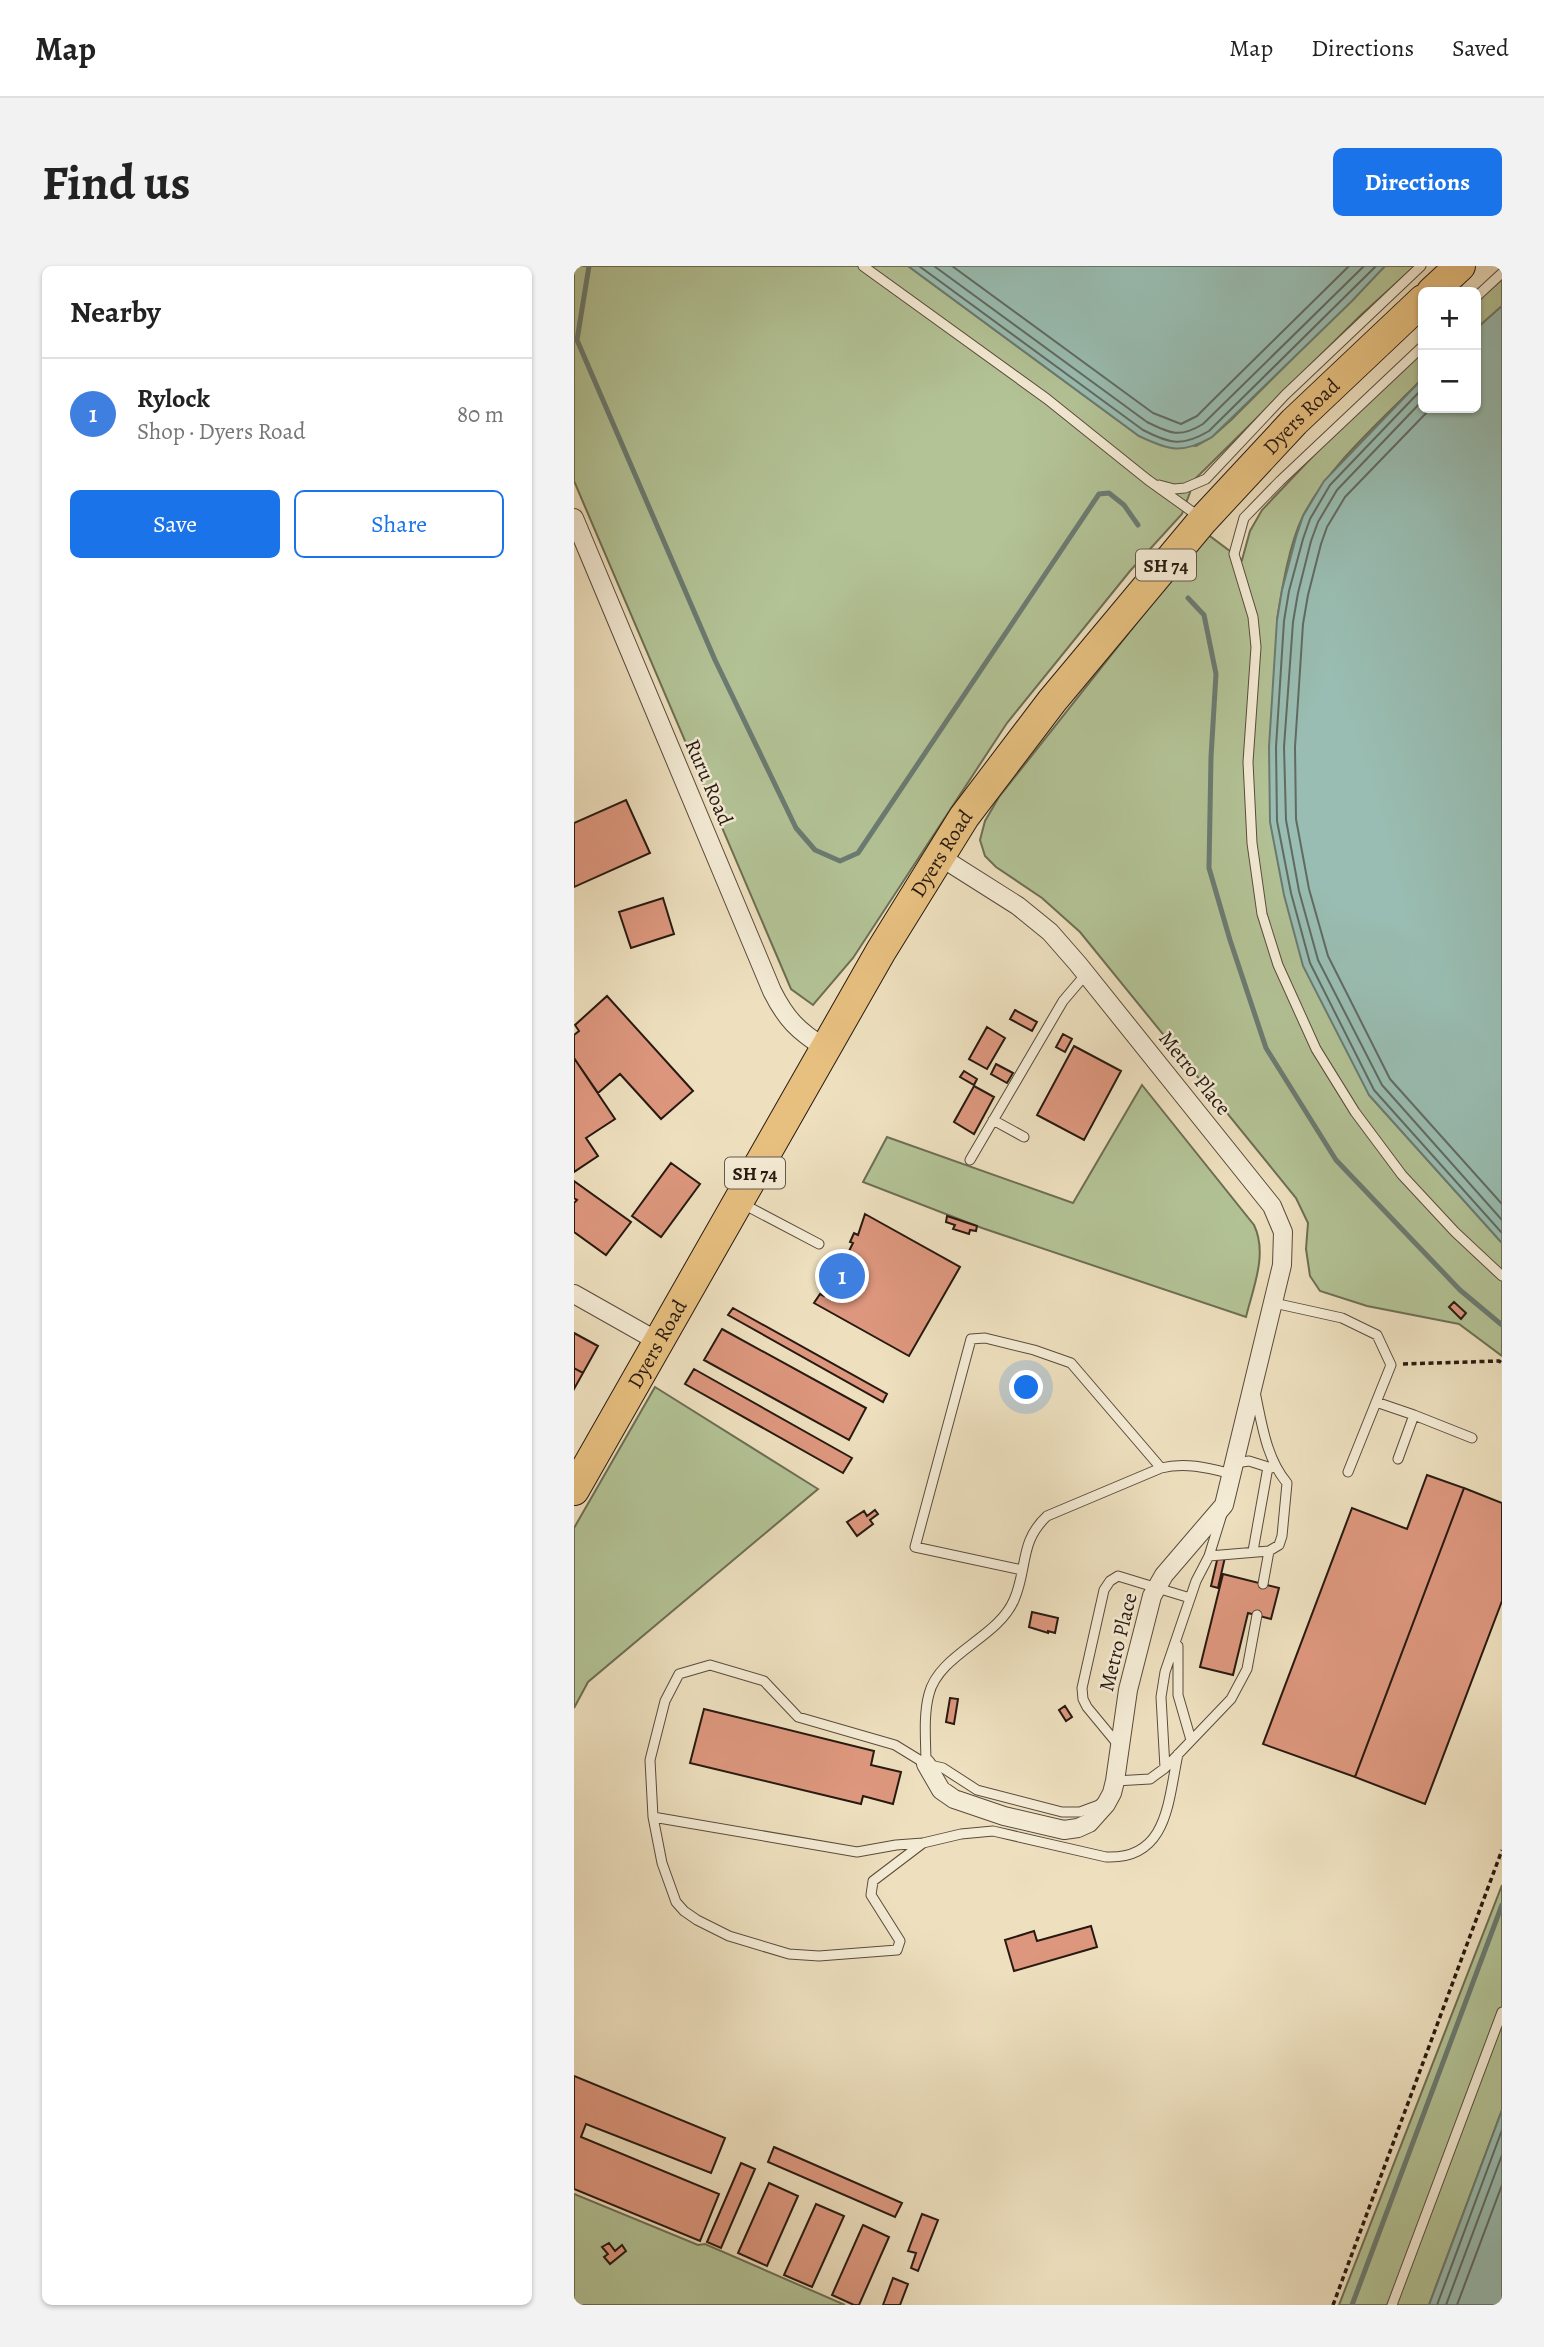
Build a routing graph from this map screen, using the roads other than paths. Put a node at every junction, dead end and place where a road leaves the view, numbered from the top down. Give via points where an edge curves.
1 (863, 266) edge
2 (1421, 266) edge
3 (1460, 266) edge
4 (1502, 273) edge
5 (1437, 287) edge
6 (1481, 292) edge
7 (1418, 305) edge
8 (1419, 350) edge
9 (1148, 480) junction
10 (574, 517) edge
11 (1203, 520) junction
12 (939, 856) junction
13 (1086, 974) junction
14 (825, 1048) junction
15 (993, 1120) junction
16 (1024, 1137) dead end
17 (970, 1160) dead end
18 (739, 1202) junction
19 (819, 1244) dead end
20 (1502, 1276) edge
21 (574, 1294) edge
22 (1274, 1303) junction
23 (659, 1342) junction
24 (1254, 1384) junction
25 (1376, 1402) junction
26 (1414, 1415) junction
27 (1472, 1438) dead end
28 (1398, 1459) dead end
29 (1161, 1468) junction
30 (1234, 1468) junction
31 (1272, 1468) junction
32 (1348, 1472) dead end
33 (574, 1490) edge
34 (1224, 1505) junction
35 (1253, 1551) junction
36 (1269, 1551) junction
37 (1209, 1556) junction
38 (1021, 1570) junction
39 (1263, 1584) dead end
40 (1156, 1587) junction
41 (1190, 1598) junction
42 (1257, 1615) dead end
43 (1178, 1637) junction
44 (1191, 1740) junction
45 (1121, 1748) junction
46 (1178, 1754) junction
47 (926, 1764) junction
48 (1165, 1768) junction
49 (1114, 1787) junction
50 (653, 1817) junction
51 (923, 1843) junction
52 (1502, 2012) edge
53 (1392, 2305) edge

1 - 9 lane via 1047,399
2 - 9 lane via 1285,395 1206,479 1174,489
3 - 5 highway
4 - 6 lane
7 - 11 highway, Dyers Road / SH 74 via 1294,422
8 - 20 lane via 1244,518 1234,554 1253,617 1256,648 1248,762 1252,842 1262,915 1278,965 1316,1049 1402,1175
9 - 11 lane
10 - 14 street, Ruru Road via 772,991 796,1029
11 - 12 highway, Dyers Road / SH 74 via 1052,701
12 - 13 street, Metro Place via 1031,916
12 - 14 highway, Dyers Road / SH 74
13 - 15 lane via 1063,1001
13 - 22 street, Metro Place via 1272,1206 1284,1246
14 - 18 highway, Dyers Road / SH 74
15 - 16 lane
15 - 17 lane
18 - 19 lane
18 - 23 highway, Dyers Road / SH 74
21 - 23 street
22 - 24 street, Metro Place
22 - 25 lane via 1342,1318 1377,1335 1391,1365
23 - 33 highway, Dyers Road / SH 74
24 - 30 street, Metro Place
24 - 31 lane
25 - 26 lane
25 - 32 lane
26 - 27 lane
26 - 28 lane
29 - 30 lane via 1175,1464
29 - 38 lane via 1047,1516 1035,1527
29 - 38 lane via 1071,1363 985,1338 971,1339 915,1547
30 - 31 lane via 1249,1461
30 - 34 street, Metro Place
31 - 35 lane
31 - 36 lane via 1287,1483 1282,1536 1279,1545
34 - 37 lane
34 - 40 street, Metro Place
35 - 36 lane
35 - 37 lane
36 - 39 lane
37 - 41 lane
38 - 47 lane via 1014,1601 1002,1618 938,1674 929,1693
40 - 41 lane
40 - 45 street, Metro Place via 1128,1690
40 - 45 lane via 1118,1576 1110,1581 1104,1590 1082,1688 1087,1707
41 - 43 lane
42 - 44 lane via 1247,1669 1231,1699
43 - 44 lane via 1178,1695
43 - 48 lane via 1162,1683
44 - 46 lane
45 - 49 street, Metro Place
46 - 48 lane
46 - 51 lane via 1162,1822 1146,1848 1133,1855 1106,1857 993,1831
47 - 49 street, Metro Place via 941,1790 954,1799 1064,1830 1089,1823
47 - 50 lane, Metro Place via 895,1745 798,1717 764,1681 710,1665 679,1674 665,1701 649,1760
48 - 49 lane via 1150,1779
50 - 51 lane via 857,1852
50 - 51 lane, Metro Place via 670,1888 684,1911 729,1936 804,1956 897,1950 900,1941 871,1895 873,1881
52 - 53 lane

